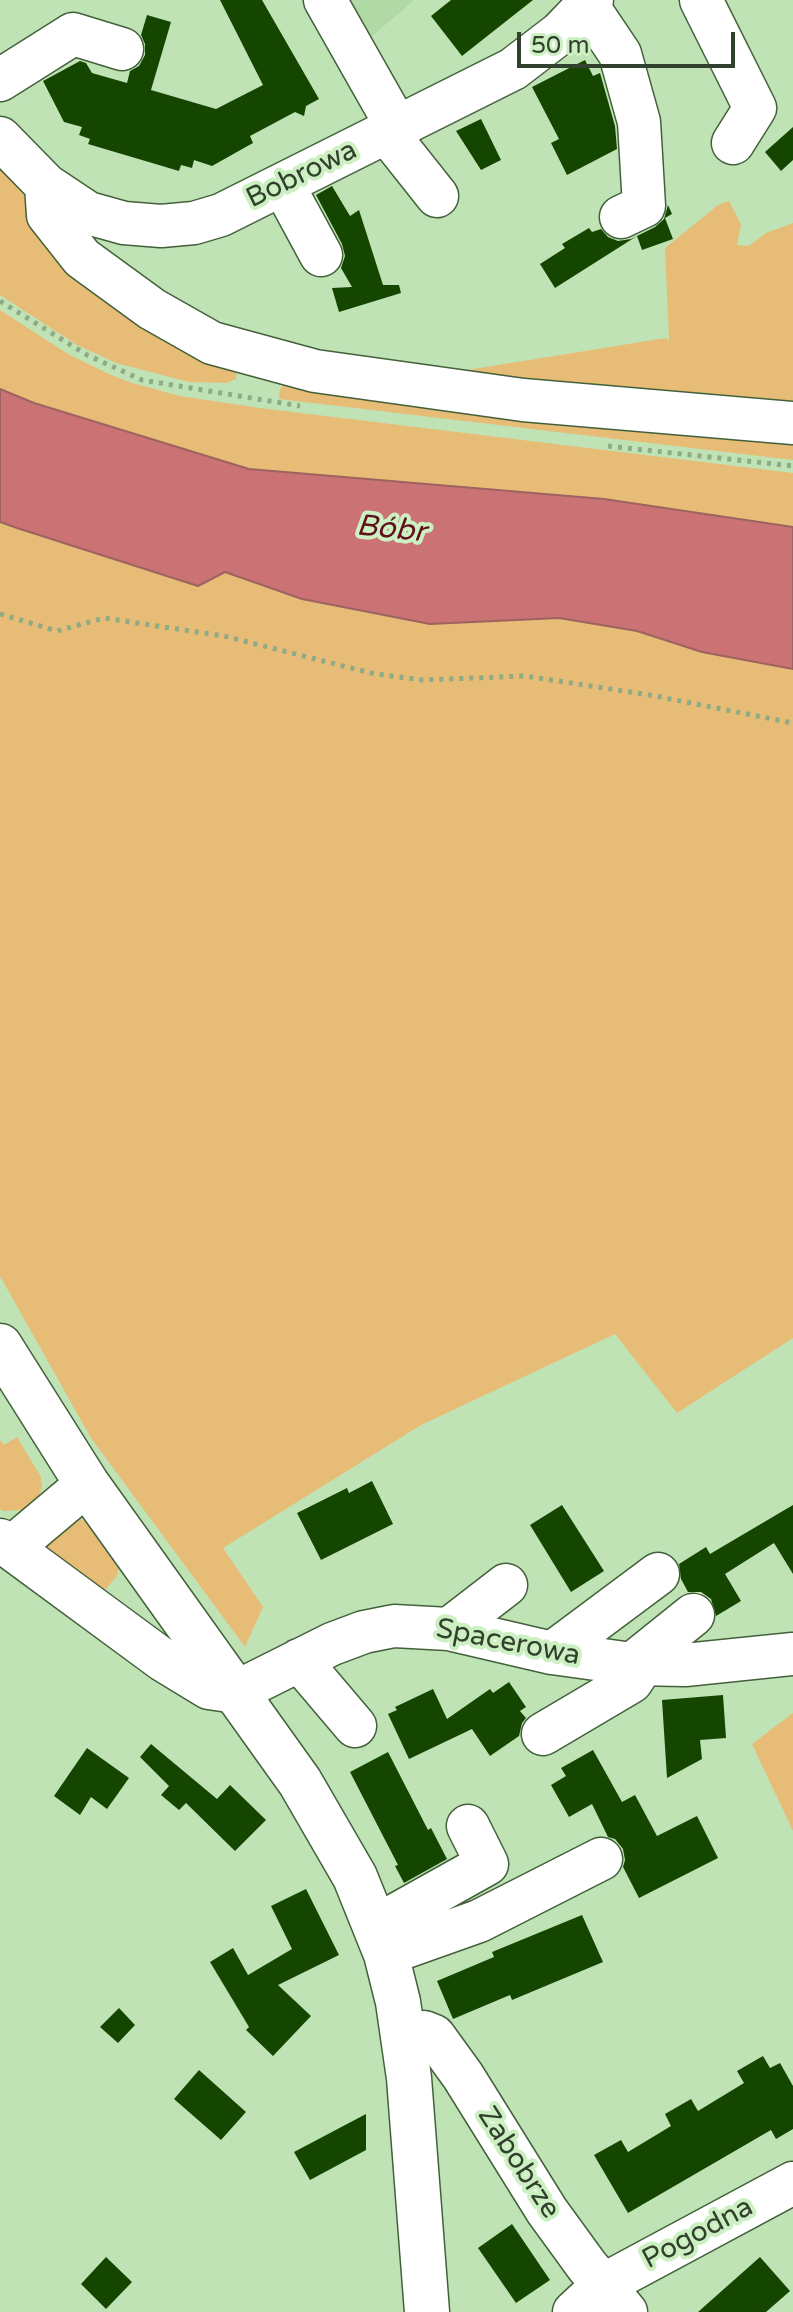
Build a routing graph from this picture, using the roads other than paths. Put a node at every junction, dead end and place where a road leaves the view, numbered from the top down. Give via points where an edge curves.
1 (325, 0) edge
2 (701, 0) edge
3 (589, 2) edge
4 (122, 49) dead end
5 (0, 80) edge
6 (392, 130) junction
7 (0, 138) edge
8 (733, 143) dead end
9 (46, 185) junction
10 (283, 185) junction
11 (437, 196) dead end
12 (621, 217) dead end
13 (321, 255) dead end
14 (793, 423) edge
15 (0, 1346) edge
16 (87, 1484) junction
17 (5, 1544) edge
18 (658, 1574) dead end
19 (506, 1585) dead end
20 (693, 1615) dead end
21 (449, 1629) junction
22 (552, 1653) junction
23 (793, 1654) edge
24 (299, 1660) junction
25 (637, 1664) junction
26 (236, 1692) junction
27 (355, 1726) dead end
28 (543, 1734) dead end
29 (468, 1826) dead end
30 (601, 1859) dead end
31 (381, 1940) junction
32 (403, 2035) junction
33 (793, 2183) edge
34 (597, 2294) edge
35 (427, 2312) edge
36 (539, 2312) edge

1 - 6 street
2 - 8 street via 755,108
3 - 6 street, Bobrowa via 560,33 513,69
3 - 12 street via 620,54 639,122 644,206
4 - 5 street via 73,34
6 - 10 street, Bobrowa
6 - 11 street
7 - 9 street, Bobrowa
9 - 10 street, Bobrowa via 88,213 161,226 221,215
9 - 14 street via 48,215 82,258 152,309 212,343 315,371 508,398
10 - 13 street
15 - 16 main road
16 - 17 street
16 - 26 main road
17 - 26 street via 163,1660 209,1688
18 - 22 street
19 - 21 street
20 - 25 street
21 - 22 street, Spacerowa
21 - 24 street, Spacerowa via 394,1626 364,1632
22 - 25 street, Spacerowa
23 - 25 street, Spacerowa via 685,1665
24 - 26 street, Spacerowa
24 - 27 street
25 - 28 street via 631,1682
26 - 31 main road via 340,1849
29 - 31 street via 487,1864
30 - 31 street via 479,1921
31 - 32 main road
32 - 34 street, Zabobrze via 434,2036
32 - 35 main road
33 - 34 street, Pogodna
34 - 36 street, Pogodna via 568,2288

